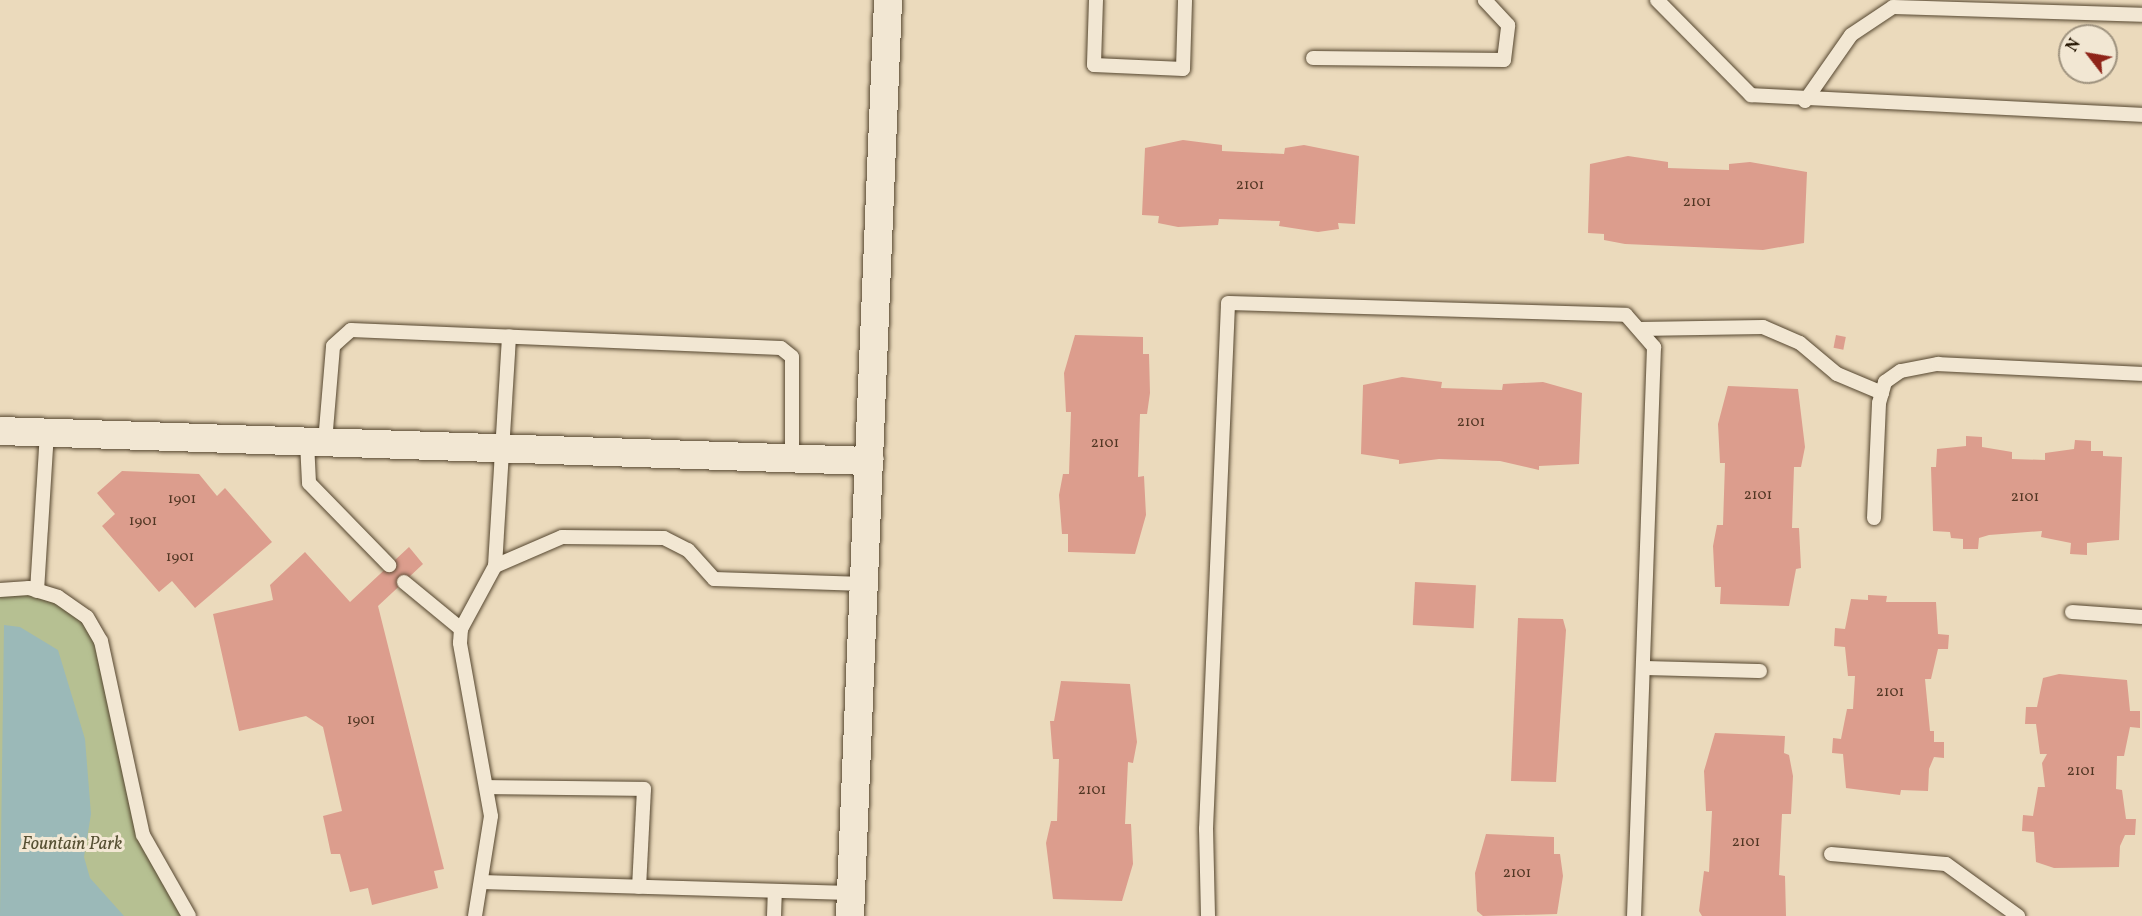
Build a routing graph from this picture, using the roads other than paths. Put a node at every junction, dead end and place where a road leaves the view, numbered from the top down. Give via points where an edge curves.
1 (888, 0) edge
2 (1096, 0) edge
3 (1185, 0) edge
4 (1485, 0) edge
5 (1657, 0) edge
6 (2142, 15) edge
7 (1313, 58) dead end
8 (1805, 101) junction
9 (2142, 115) edge
10 (1639, 329) junction
11 (509, 336) junction
12 (2142, 374) edge
13 (1882, 393) junction
14 (0, 431) edge
15 (47, 433) junction
16 (316, 442) junction
17 (506, 448) junction
18 (792, 458) junction
19 (869, 461) junction
20 (1874, 518) dead end
21 (389, 565) dead end
22 (495, 566) junction
23 (404, 582) dead end
24 (864, 584) junction
25 (0, 590) edge
26 (38, 591) junction
27 (2072, 612) dead end
28 (2142, 617) edge
29 (461, 629) junction
30 (1643, 668) junction
31 (1760, 671) dead end
32 (488, 787) junction
33 (1831, 854) dead end
34 (481, 882) junction
35 (639, 887) junction
36 (775, 891) junction
37 (850, 904) edge
38 (189, 916) edge
39 (475, 916) edge
40 (774, 916) edge
41 (1208, 916) edge
42 (1634, 916) edge
43 (2018, 916) edge

1 - 19 street
2 - 3 lane via 1094,64 1183,69
4 - 7 lane via 1508,25 1504,60
5 - 8 lane via 1751,95
6 - 8 lane via 1893,7 1851,35
8 - 9 lane
10 - 13 lane via 1763,327 1800,343 1837,374
10 - 30 lane via 1654,347
10 - 41 lane via 1626,315 1228,303 1206,829
11 - 16 lane via 351,330 339,336 333,346
11 - 17 lane
11 - 18 lane via 781,348 792,357
12 - 13 lane via 1938,364 1901,371 1885,382
13 - 20 lane
14 - 15 street
15 - 16 street
15 - 26 lane
16 - 17 street
16 - 21 lane via 309,483
17 - 18 street
17 - 22 lane
18 - 19 street
19 - 24 street
22 - 24 lane via 562,537 664,538 688,550 714,579
22 - 29 lane
23 - 29 lane
24 - 37 street
25 - 26 lane
26 - 38 lane via 87,617 101,641 143,835
27 - 28 lane
29 - 32 lane via 469,707
30 - 31 lane
30 - 42 lane
32 - 34 lane via 491,816
32 - 35 lane via 644,789
33 - 43 lane via 1946,864
34 - 35 lane
34 - 39 lane
35 - 36 lane
36 - 37 lane
36 - 40 lane

